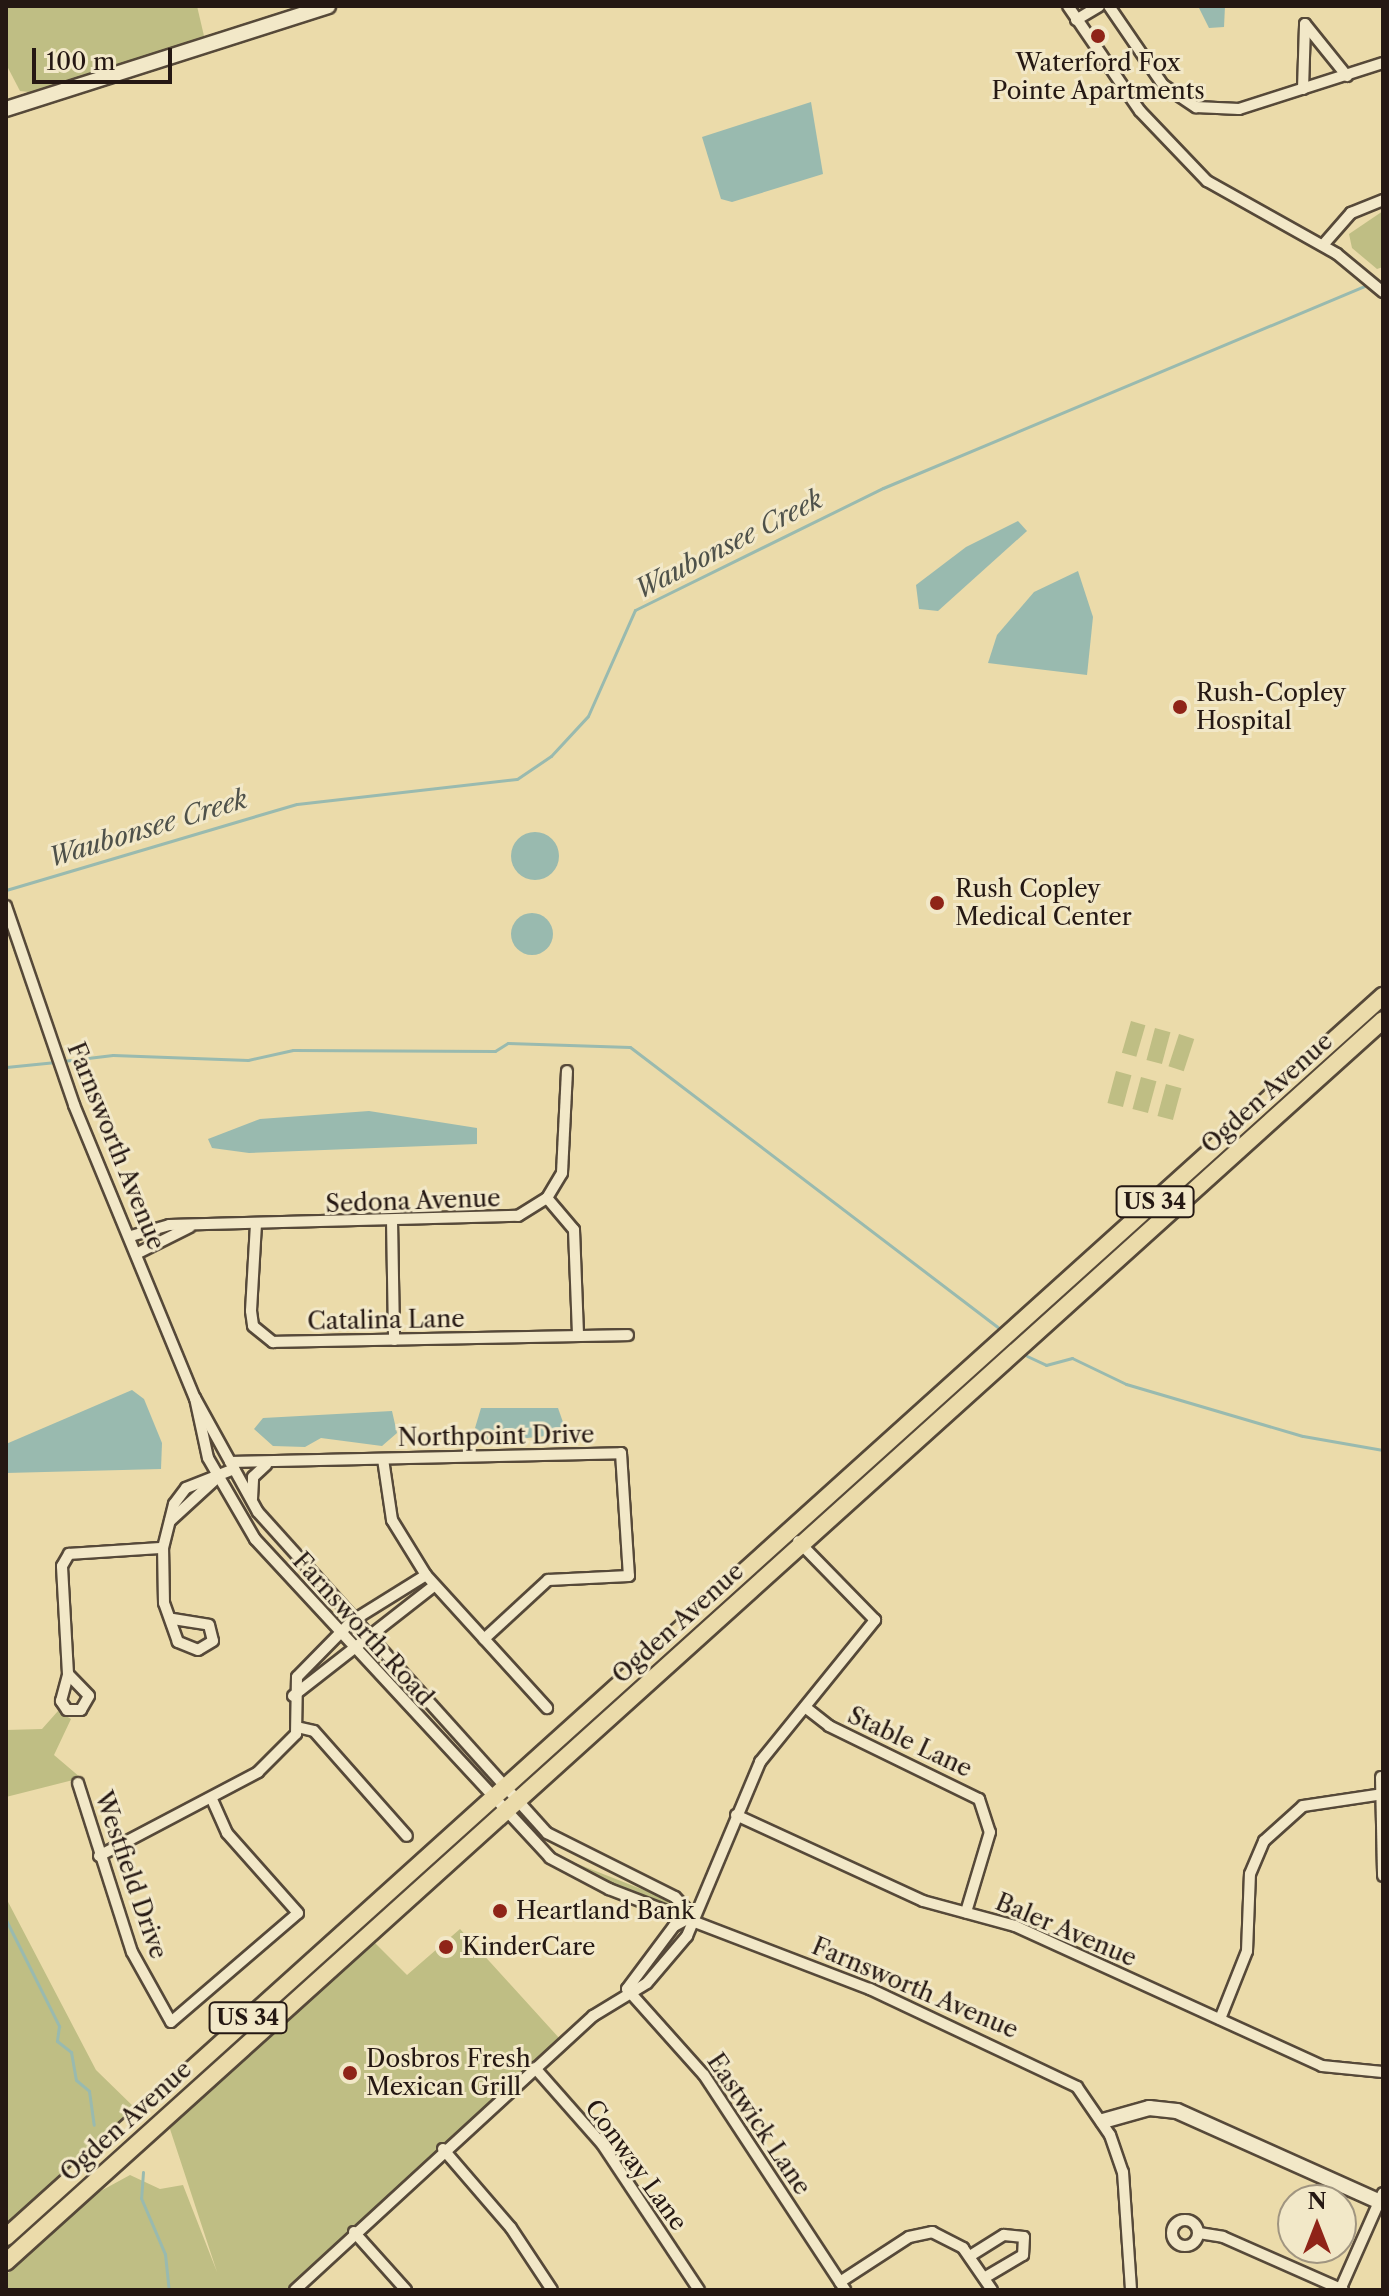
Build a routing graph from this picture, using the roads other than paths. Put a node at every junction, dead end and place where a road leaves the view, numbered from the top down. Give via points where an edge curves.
1 (328, 6) edge
2 (1068, 6) edge
3 (1099, 6) edge
4 (1109, 6) edge
5 (1076, 20) junction
6 (1383, 63) edge
7 (1347, 76) junction
8 (1303, 89) junction
9 (6, 109) edge
10 (1383, 200) edge
11 (1323, 245) junction
12 (1383, 292) edge
13 (6, 906) edge
14 (1383, 996) edge
15 (1383, 1020) edge
16 (567, 1071) dead end
17 (547, 1198) junction
18 (392, 1220) junction
19 (256, 1224) junction
20 (192, 1226) junction
21 (131, 1236) junction
22 (138, 1253) junction
23 (628, 1335) dead end
24 (578, 1336) junction
25 (394, 1340) junction
26 (195, 1398) junction
27 (383, 1459) junction
28 (271, 1462) junction
29 (232, 1466) junction
30 (217, 1478) junction
31 (252, 1503) junction
32 (170, 1521) junction
33 (788, 1532) junction
34 (801, 1544) junction
35 (163, 1548) junction
36 (426, 1575) junction
37 (434, 1586) junction
38 (173, 1619) dead end
39 (352, 1621) junction
40 (340, 1633) junction
41 (365, 1636) junction
42 (484, 1639) junction
43 (352, 1647) junction
44 (68, 1674) dead end
45 (293, 1696) junction
46 (805, 1707) junction
47 (547, 1708) dead end
48 (297, 1727) junction
49 (1381, 1777) edge
50 (78, 1783) dead end
51 (503, 1787) junction
52 (1382, 1794) edge
53 (212, 1799) junction
54 (490, 1799) junction
55 (516, 1802) junction
56 (502, 1814) junction
57 (736, 1815) junction
58 (407, 1836) dead end
59 (99, 1856) junction
60 (1383, 1876) edge
61 (966, 1912) junction
62 (693, 1916) junction
63 (627, 1989) junction
64 (1220, 2019) junction
65 (535, 2068) junction
66 (1383, 2072) edge
67 (1103, 2121) junction
68 (443, 2149) junction
69 (1382, 2199) edge
70 (354, 2232) junction
71 (1199, 2233) dead end
72 (6, 2237) edge
73 (970, 2256) junction
74 (6, 2262) edge
75 (984, 2278) junction
76 (843, 2286) edge
77 (295, 2290) edge
78 (406, 2290) edge
79 (552, 2290) edge
80 (699, 2290) edge
81 (992, 2290) edge
82 (1131, 2290) edge
83 (1341, 2290) edge

1 - 9 street
2 - 5 street
3 - 5 street
4 - 8 street via 1163,85 1196,107 1239,109
5 - 11 street via 1140,111 1207,181
6 - 7 street
7 - 8 street
7 - 8 street via 1305,24
10 - 11 street via 1351,213
11 - 12 street
13 - 21 street, Farnsworth Avenue via 63,1072
14 - 33 main road, Ogden Avenue / US 34
15 - 34 main road, Ogden Avenue / US 34
16 - 17 street via 567,1153
17 - 18 street, Sedona Avenue via 500,1221
17 - 24 street via 574,1230
18 - 19 street, Sedona Avenue
18 - 25 street
19 - 20 street, Sedona Avenue
19 - 25 street, Catalina Lane via 251,1311 261,1336
20 - 21 street, Sedona Avenue via 162,1225
20 - 22 street, Sedona Avenue
21 - 22 street, Farnsworth Avenue
22 - 26 street, Farnsworth Avenue
23 - 24 street, Catalina Lane
24 - 25 street, Catalina Lane
26 - 29 street, Farnsworth Avenue
26 - 30 street, Farnsworth Avenue
27 - 28 street, Northpoint Drive
27 - 36 street via 392,1520
27 - 42 street, Northpoint Drive via 621,1453 627,1463 629,1576 548,1580
28 - 29 street, Northpoint Drive
28 - 31 street via 253,1477
29 - 30 street
29 - 31 street, Farnsworth Road
30 - 32 street
30 - 32 street via 202,1476 186,1488
30 - 40 street, Farnsworth Road via 255,1539
31 - 39 street, Farnsworth Road
32 - 35 street
33 - 34 street
33 - 51 main road, Ogden Avenue / US 34
34 - 46 street via 875,1620
34 - 55 main road, Ogden Avenue / US 34
35 - 38 street via 164,1603
35 - 44 street via 69,1554 62,1566 61,1616
36 - 37 street
36 - 39 street
37 - 41 street
37 - 42 street
39 - 40 street
39 - 41 street, Farnsworth Road
40 - 43 street, Farnsworth Road
40 - 45 street via 297,1677
41 - 43 street
41 - 51 street, Farnsworth Road
42 - 47 street
43 - 45 street
43 - 54 street, Farnsworth Road
45 - 48 street
46 - 57 street via 760,1762
46 - 61 street, Stable Lane via 829,1726 979,1799 990,1832
48 - 53 street via 258,1772
48 - 58 street via 314,1731
49 - 52 street
50 - 59 street, Westfield Drive
51 - 54 main road, Ogden Avenue / US 34
51 - 55 street, Farnsworth Avenue
52 - 60 street
52 - 64 street via 1303,1806 1264,1841 1249,1884 1247,1951
53 - 59 street
53 - 59 street, Westfield Drive via 227,1833 298,1913 171,2022 131,1950
54 - 56 street, Farnsworth Avenue
54 - 72 main road, Ogden Avenue / US 34
55 - 56 main road, Ogden Avenue / US 34
55 - 62 street, Farnsworth Avenue via 562,1844 675,1897
56 - 62 street, Farnsworth Avenue via 579,1876
56 - 74 main road, Ogden Avenue / US 34
57 - 61 street, Baler Avenue via 923,1901
57 - 62 street
61 - 64 street, Baler Avenue via 1015,1926
62 - 63 street via 674,1926
62 - 63 street via 669,1962 647,1983
62 - 67 street, Farnsworth Avenue via 1039,2063 1077,2087
63 - 65 street
63 - 76 street, Eastwick Lane via 704,2075
64 - 66 street, Baler Avenue via 1322,2066
65 - 68 street
65 - 80 street, Conway Lane via 602,2144
67 - 69 street via 1149,2108 1177,2111
67 - 82 street, Farnsworth Avenue via 1127,2190
68 - 70 street
68 - 79 street via 508,2223
69 - 83 street
70 - 77 street
70 - 78 street
71 - 83 street via 1223,2237
73 - 75 street
73 - 75 street via 1004,2235 1024,2237 1023,2255
73 - 76 street via 946,2235 921,2232
75 - 81 street

